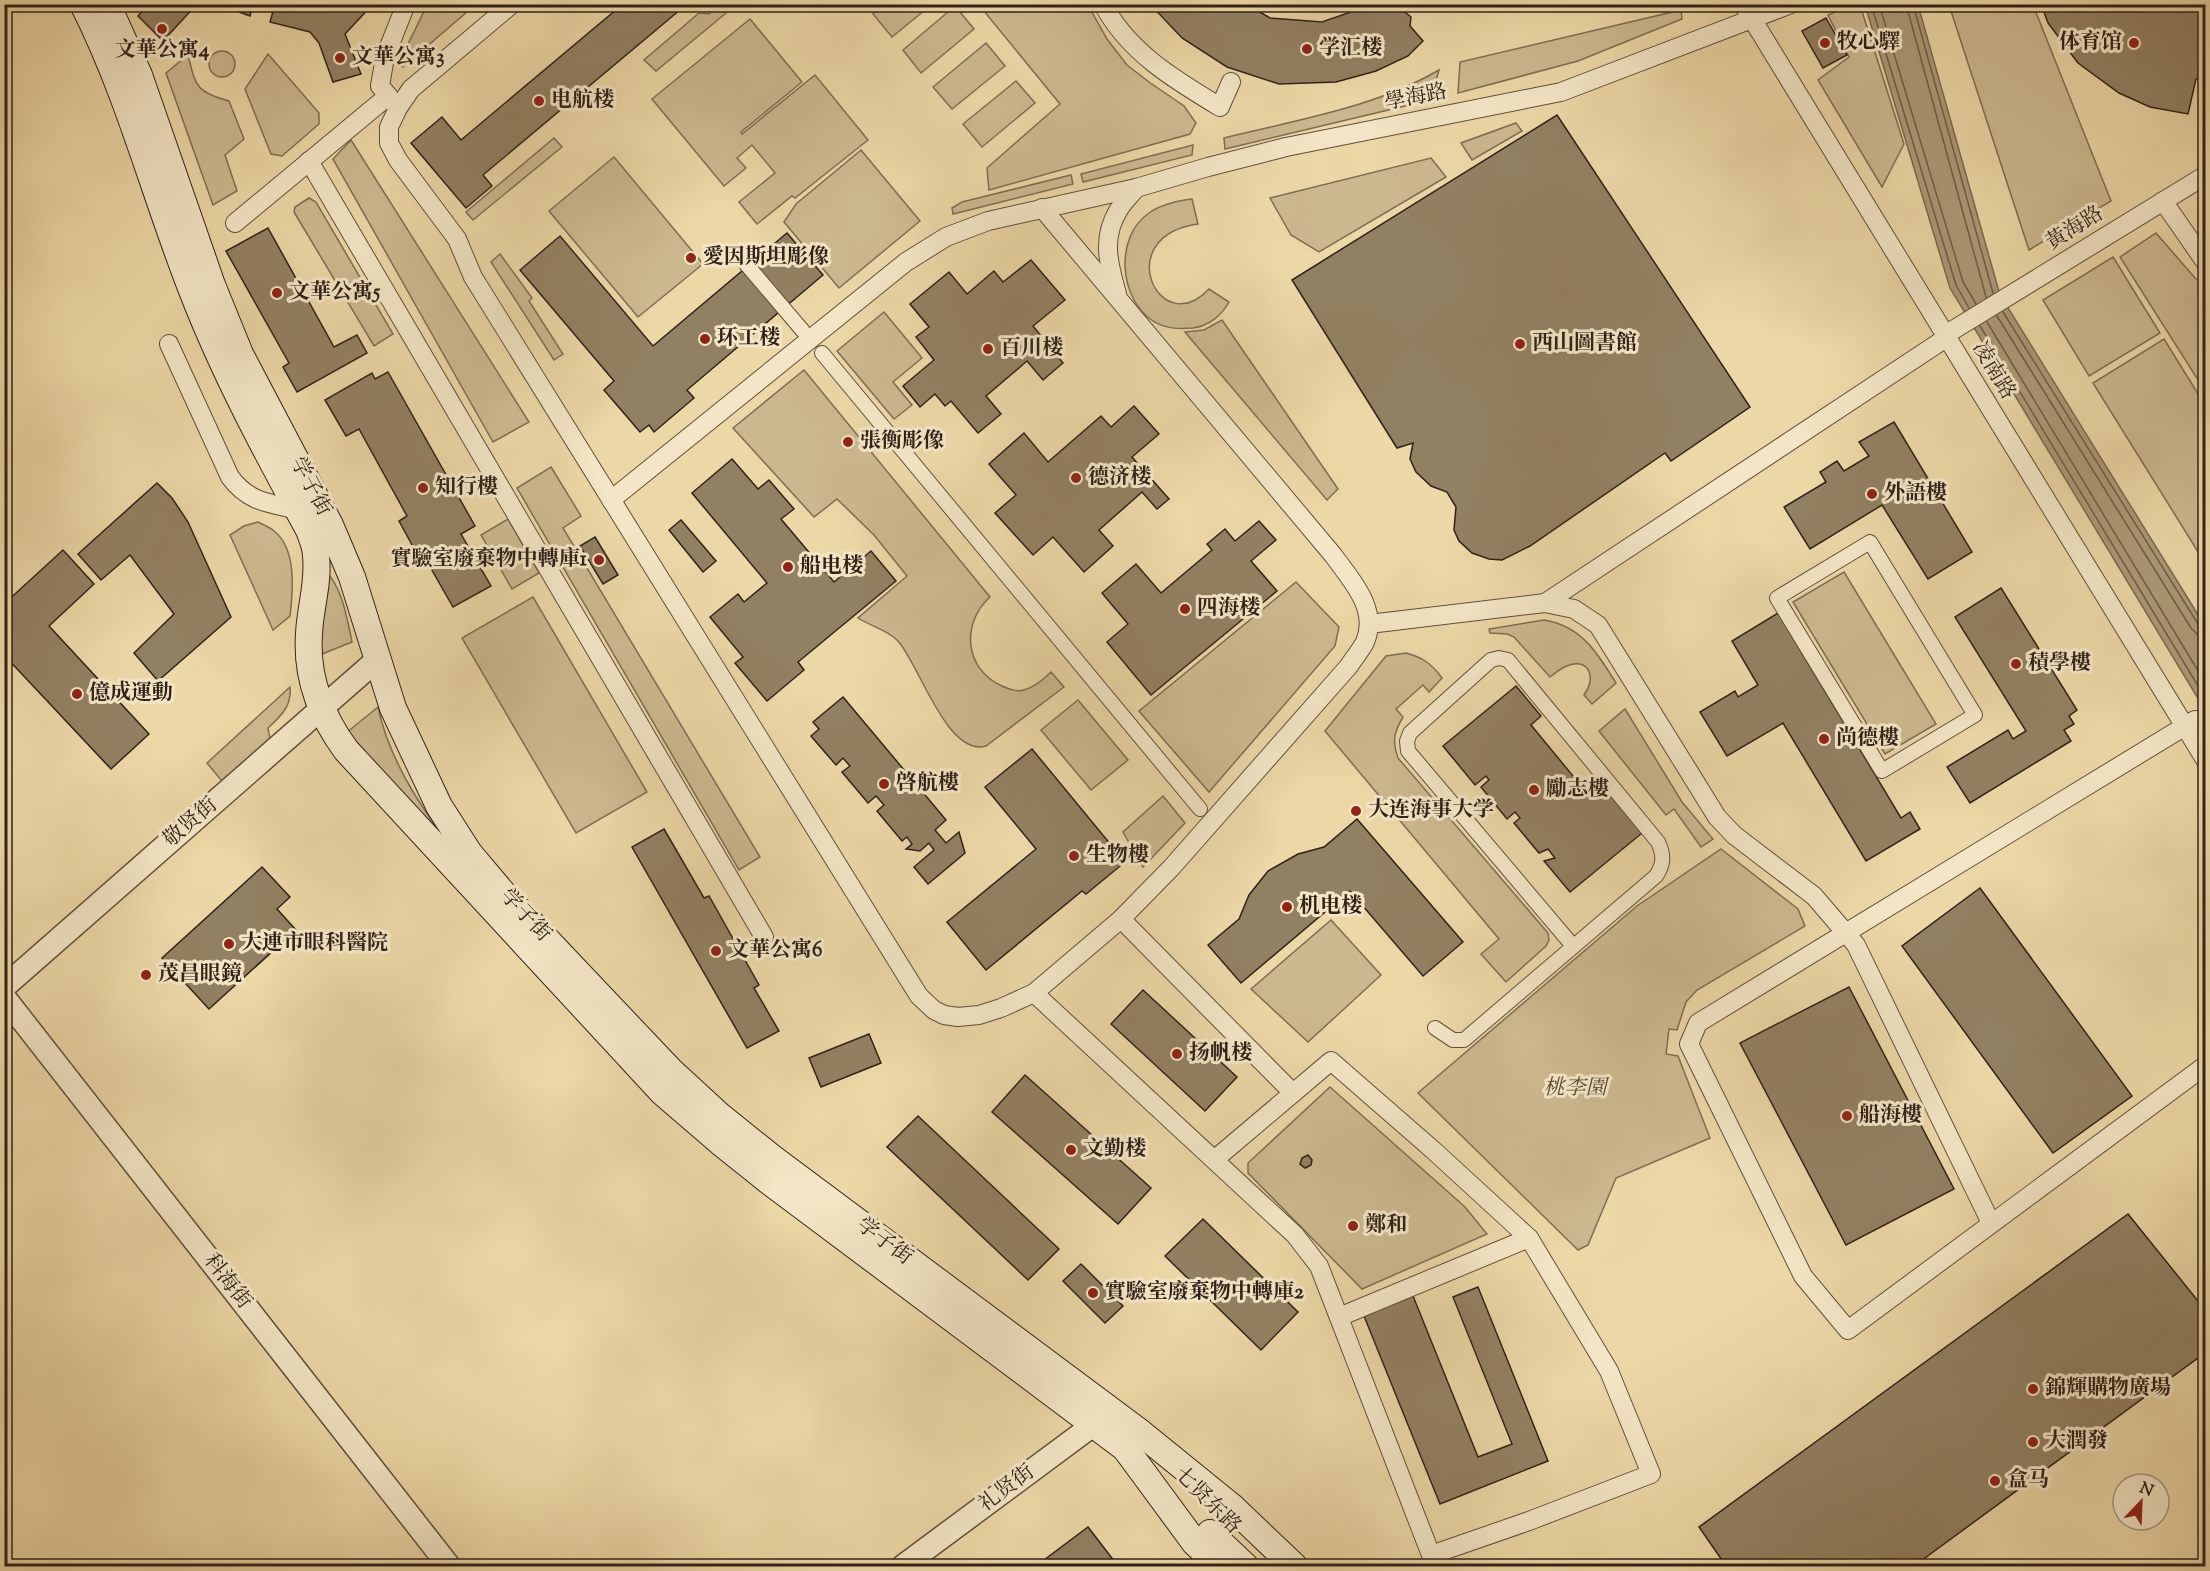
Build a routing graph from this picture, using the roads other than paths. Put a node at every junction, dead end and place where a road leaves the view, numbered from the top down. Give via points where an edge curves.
1 (83, 4) edge
2 (107, 4) edge
3 (406, 4) edge
4 (512, 4) edge
5 (1103, 4) edge
6 (1791, 4) edge
7 (1747, 12) edge
8 (1231, 82) dead end
9 (393, 102) junction
10 (309, 161) junction
11 (2205, 175) edge
12 (1136, 188) junction
13 (2163, 201) junction
14 (1042, 208) junction
15 (235, 223) dead end
16 (2205, 262) edge
17 (746, 264) dead end
18 (1120, 303) junction
19 (804, 331) dead end
20 (1946, 337) junction
21 (169, 344) dead end
22 (822, 353) dead end
23 (611, 500) junction
24 (299, 510) junction
25 (1870, 542) joint
26 (1545, 603) junction
27 (1369, 624) junction
28 (378, 659) junction
29 (321, 710) junction
30 (2190, 723) junction
31 (2205, 761) edge
32 (1200, 809) dead end
33 (1121, 920) junction
34 (1845, 933) junction
35 (764, 937) dead end
36 (1573, 946) junction
37 (4, 987) edge
38 (1034, 993) junction
39 (4, 997) edge
40 (1435, 1028) dead end
41 (2205, 1065) edge
42 (1293, 1093) junction
43 (1214, 1160) junction
44 (1991, 1223) junction
45 (1529, 1238) junction
46 (1339, 1317) junction
47 (1103, 1418) junction
48 (1133, 1441) junction
49 (449, 1566) edge
50 (903, 1566) edge
51 (1220, 1566) edge
52 (1245, 1566) edge
53 (1275, 1566) edge
54 (1294, 1566) edge

1 - 24 main road, 学子街 via 117,80 221,361
2 - 28 main road, 学子街 via 140,75 212,285 240,354 330,525 352,577
3 - 9 street via 385,57 380,86
4 - 9 street
5 - 8 street via 1112,22 1139,52 1178,82 1220,107
6 - 7 street, 學海路
7 - 12 street, 學海路 via 1561,92 1286,147
7 - 20 street, 凌南路
9 - 10 street
9 - 23 street via 389,142 398,160 457,239 473,277
10 - 15 street
10 - 35 street
11 - 13 street, 黃海路
12 - 14 street, 學海路
12 - 18 street via 1117,211 1107,252
13 - 16 street
13 - 20 street, 黃海路
14 - 18 street
14 - 23 street, 學海路 via 988,221 946,237 906,262
17 - 19 street
18 - 27 street via 1333,555 1364,599
20 - 26 street
20 - 30 street, 凌南路
21 - 24 street via 241,491 255,499
22 - 32 street
23 - 38 street via 919,996 934,1010 958,1017 979,1015
24 - 29 main road, 学子街 via 316,556 309,635 312,678
25 - 25 street via 1975,715 1882,771 1777,598
26 - 27 street
26 - 34 street via 1574,609 1598,625 1717,817 1734,835 1814,896
27 - 33 street via 1365,643 1349,666
28 - 29 street, 敬贤街
28 - 47 main road, 学子街 via 393,708 411,747 439,806 469,853 670,1070 771,1157
29 - 37 street, 敬贤街
29 - 47 main road, 学子街 via 346,750 663,1093 770,1182
30 - 31 street, 凌南路
30 - 34 street
33 - 38 street
33 - 42 street
34 - 44 street via 1856,945
34 - 44 street via 1698,1023 1689,1044 1803,1276 1848,1330
36 - 36 street via 1656,876 1663,852 1508,660 1491,660 1410,733 1408,751
36 - 40 street via 1464,1040 1453,1040
38 - 43 street
39 - 49 street, 科海街
41 - 44 street
42 - 43 street
42 - 45 street via 1331,1061
43 - 46 street via 1294,1235 1319,1266
45 - 46 street
45 - 46 street via 1609,1371 1651,1474 1431,1555
47 - 48 main road, 学子街
47 - 50 street, 礼贤街
48 - 51 main road, 学子街 via 1195,1543
48 - 52 main road, 七贤东路
48 - 53 main road, 七贤东路
48 - 54 main road, 学子街 via 1231,1506

